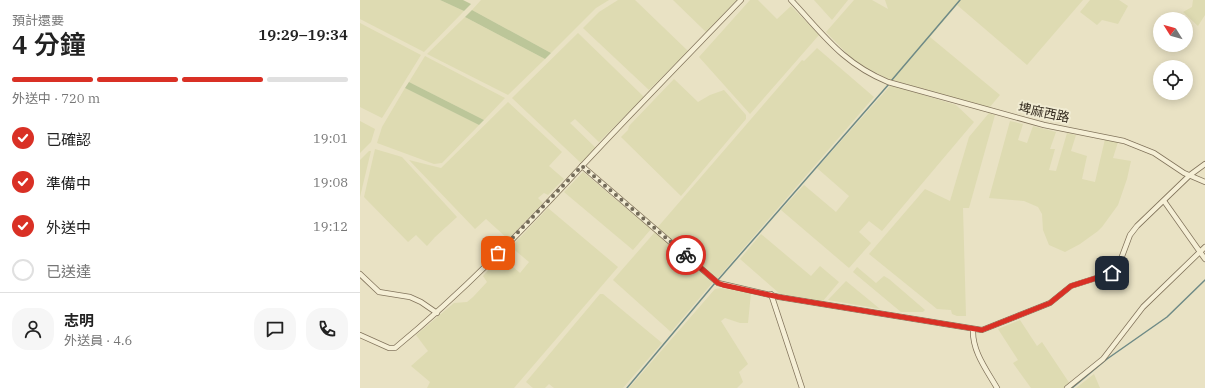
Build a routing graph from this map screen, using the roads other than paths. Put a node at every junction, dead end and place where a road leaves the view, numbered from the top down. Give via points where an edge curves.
1 (741, 0) edge
2 (791, 0) edge
3 (1205, 164) edge
4 (582, 166) junction
5 (1190, 175) junction
6 (1205, 182) edge
7 (1164, 201) junction
8 (1205, 247) edge
9 (1200, 251) junction
10 (1205, 259) edge
11 (360, 274) edge
12 (771, 294) junction
13 (437, 313) junction
14 (973, 328) junction
15 (360, 335) edge
16 (802, 388) edge
17 (997, 388) edge
18 (1068, 388) edge

1 - 4 street
2 - 5 street, 埤麻西路 via 842,55 866,72 888,82 1044,125 1124,141 1154,153
3 - 5 street
4 - 12 street via 717,282
4 - 13 street via 471,282
5 - 6 street, 埤麻西路
5 - 7 street
7 - 9 street
7 - 14 street via 1130,235 1118,267 1112,273 1071,286 1050,303 1023,315 982,330
8 - 9 street
9 - 10 street
9 - 18 street via 1143,307 1103,359
11 - 13 street via 378,292 410,297
12 - 14 street
12 - 16 street
13 - 15 street via 395,348 389,348
14 - 17 street via 972,340 975,349

